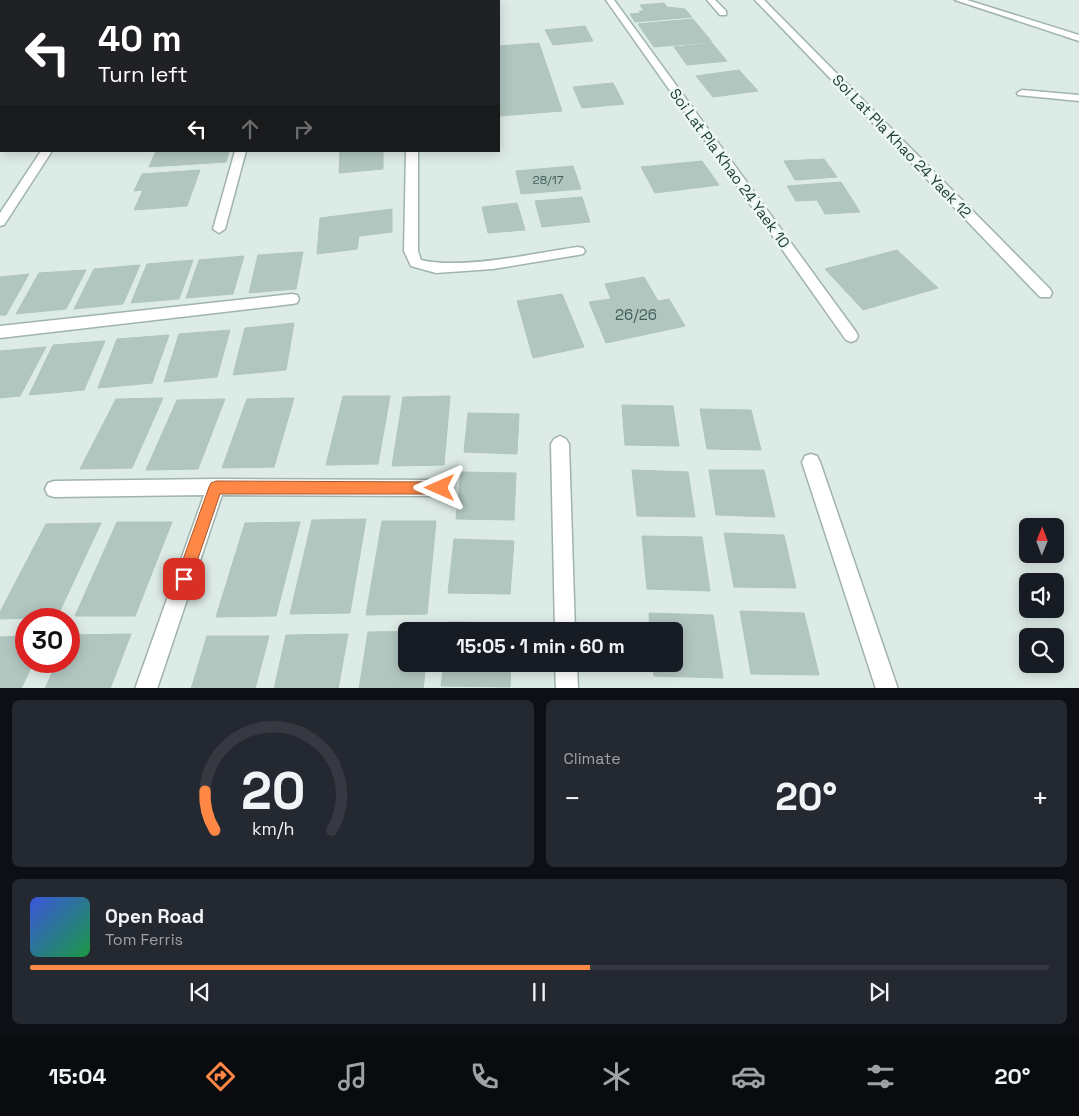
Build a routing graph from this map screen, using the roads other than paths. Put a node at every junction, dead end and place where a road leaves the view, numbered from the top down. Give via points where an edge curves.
1 (610, 0) edge
2 (711, 0) edge
3 (759, 0) edge
4 (959, 0) edge
5 (723, 13) dead end
6 (1079, 38) edge
7 (1022, 94) dead end
8 (1079, 98) edge
9 (47, 152) edge
10 (241, 152) edge
11 (412, 152) edge
12 (0, 222) edge
13 (219, 229) dead end
14 (578, 252) dead end
15 (1046, 293) dead end
16 (292, 299) dead end
17 (0, 332) edge
18 (851, 336) dead end
19 (560, 444) dead end
20 (811, 462) dead end
21 (216, 487) junction
22 (440, 488) dead end
23 (54, 489) dead end
24 (565, 622) edge
25 (566, 672) edge
26 (146, 688) edge
27 (567, 688) edge
28 (887, 688) edge

1 - 18 street, Soi Lat Pla Khao 24 Yaek 10
2 - 5 street
3 - 15 street, Soi Lat Pla Khao 24 Yaek 12
4 - 6 street
7 - 8 street
9 - 12 street
10 - 13 street
11 - 14 street via 411,251 416,263 436,268
16 - 17 street
19 - 24 street
20 - 28 street
21 - 22 street
21 - 23 street
21 - 26 street
25 - 27 street

